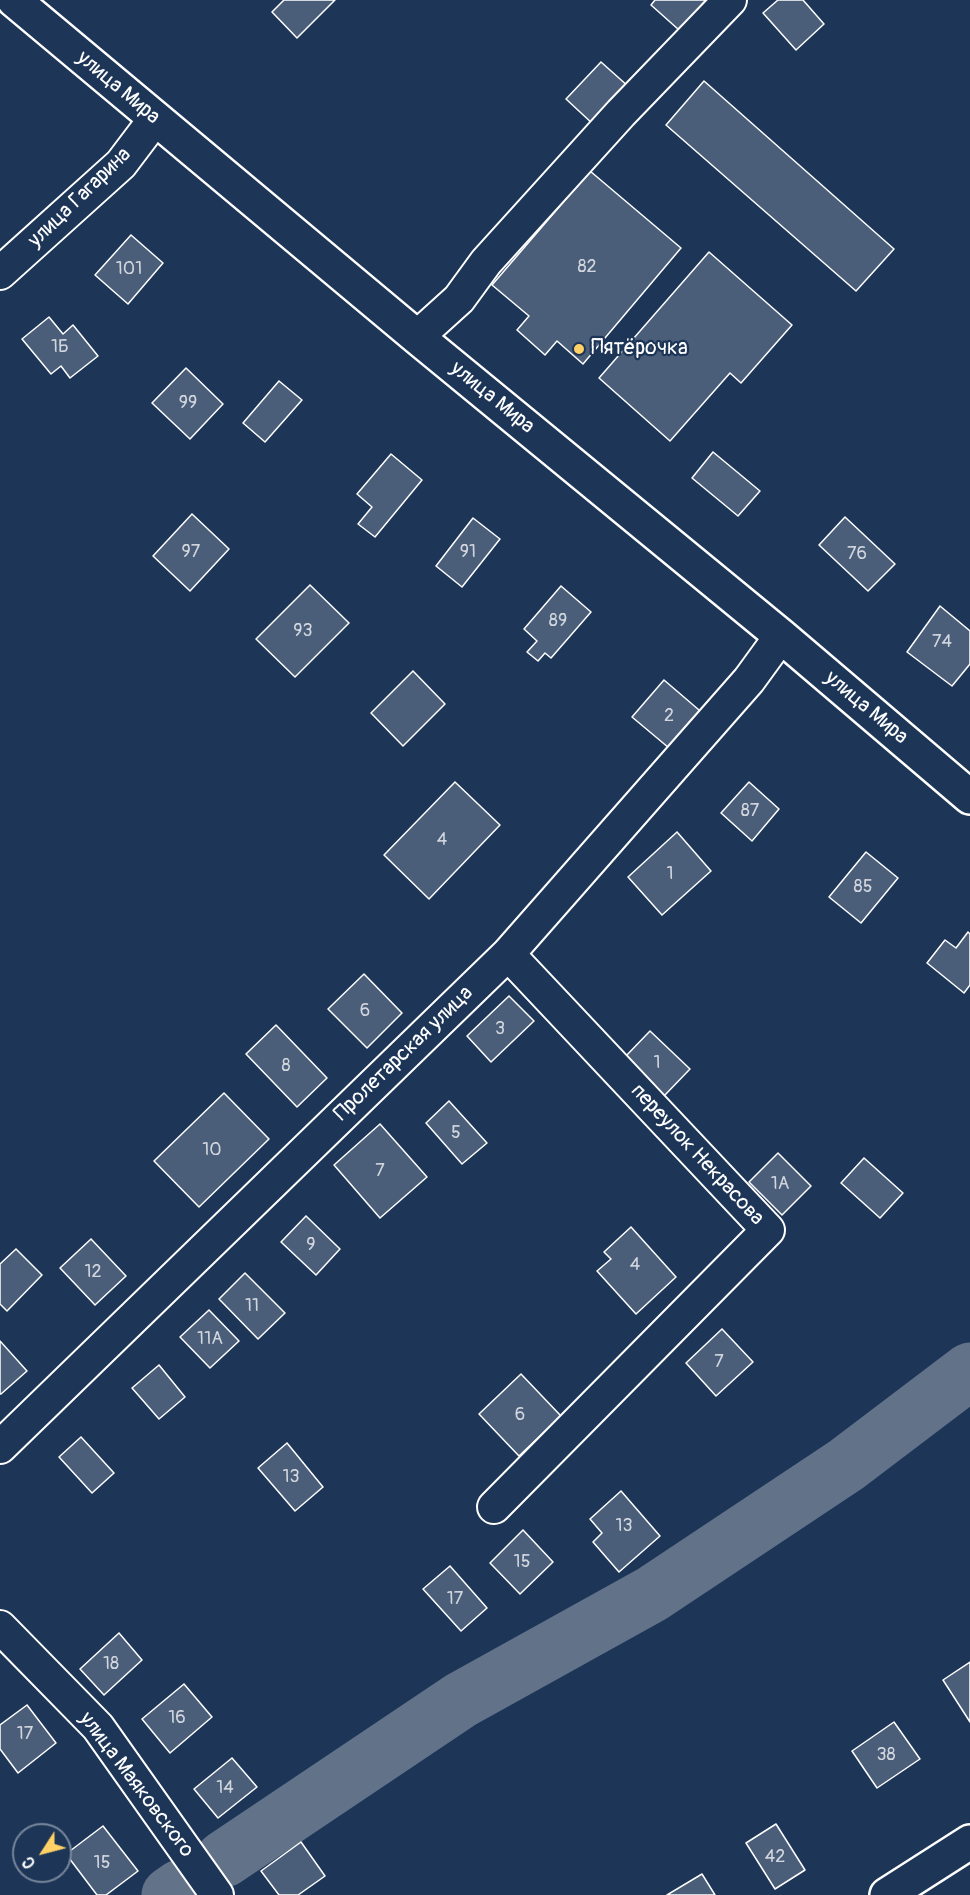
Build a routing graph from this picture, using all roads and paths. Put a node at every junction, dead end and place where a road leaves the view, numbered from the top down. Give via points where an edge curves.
1 (14, 0) edge
2 (730, 0) edge
3 (155, 119) junction
4 (0, 273) edge
5 (417, 337) junction
6 (781, 636) junction
7 (970, 796) edge
8 (508, 954) junction
9 (0, 1447) edge
10 (494, 1507) dead end
11 (0, 1627) edge
12 (970, 1842) edge
13 (217, 1895) edge
14 (887, 1895) edge

1 - 3 main road, улица Мира
2 - 5 street via 486,262 459,299
3 - 4 street, улица Гагарина via 121,164
3 - 5 main road, улица Мира
5 - 6 main road, улица Мира
6 - 7 main road, улица Мира
6 - 8 street, Пролетарская улица via 749,680
8 - 9 street, Пролетарская улица
8 - 10 street, переулок Некрасова via 768,1230
11 - 13 street, улица Маяковского via 98,1726
12 - 14 main road

